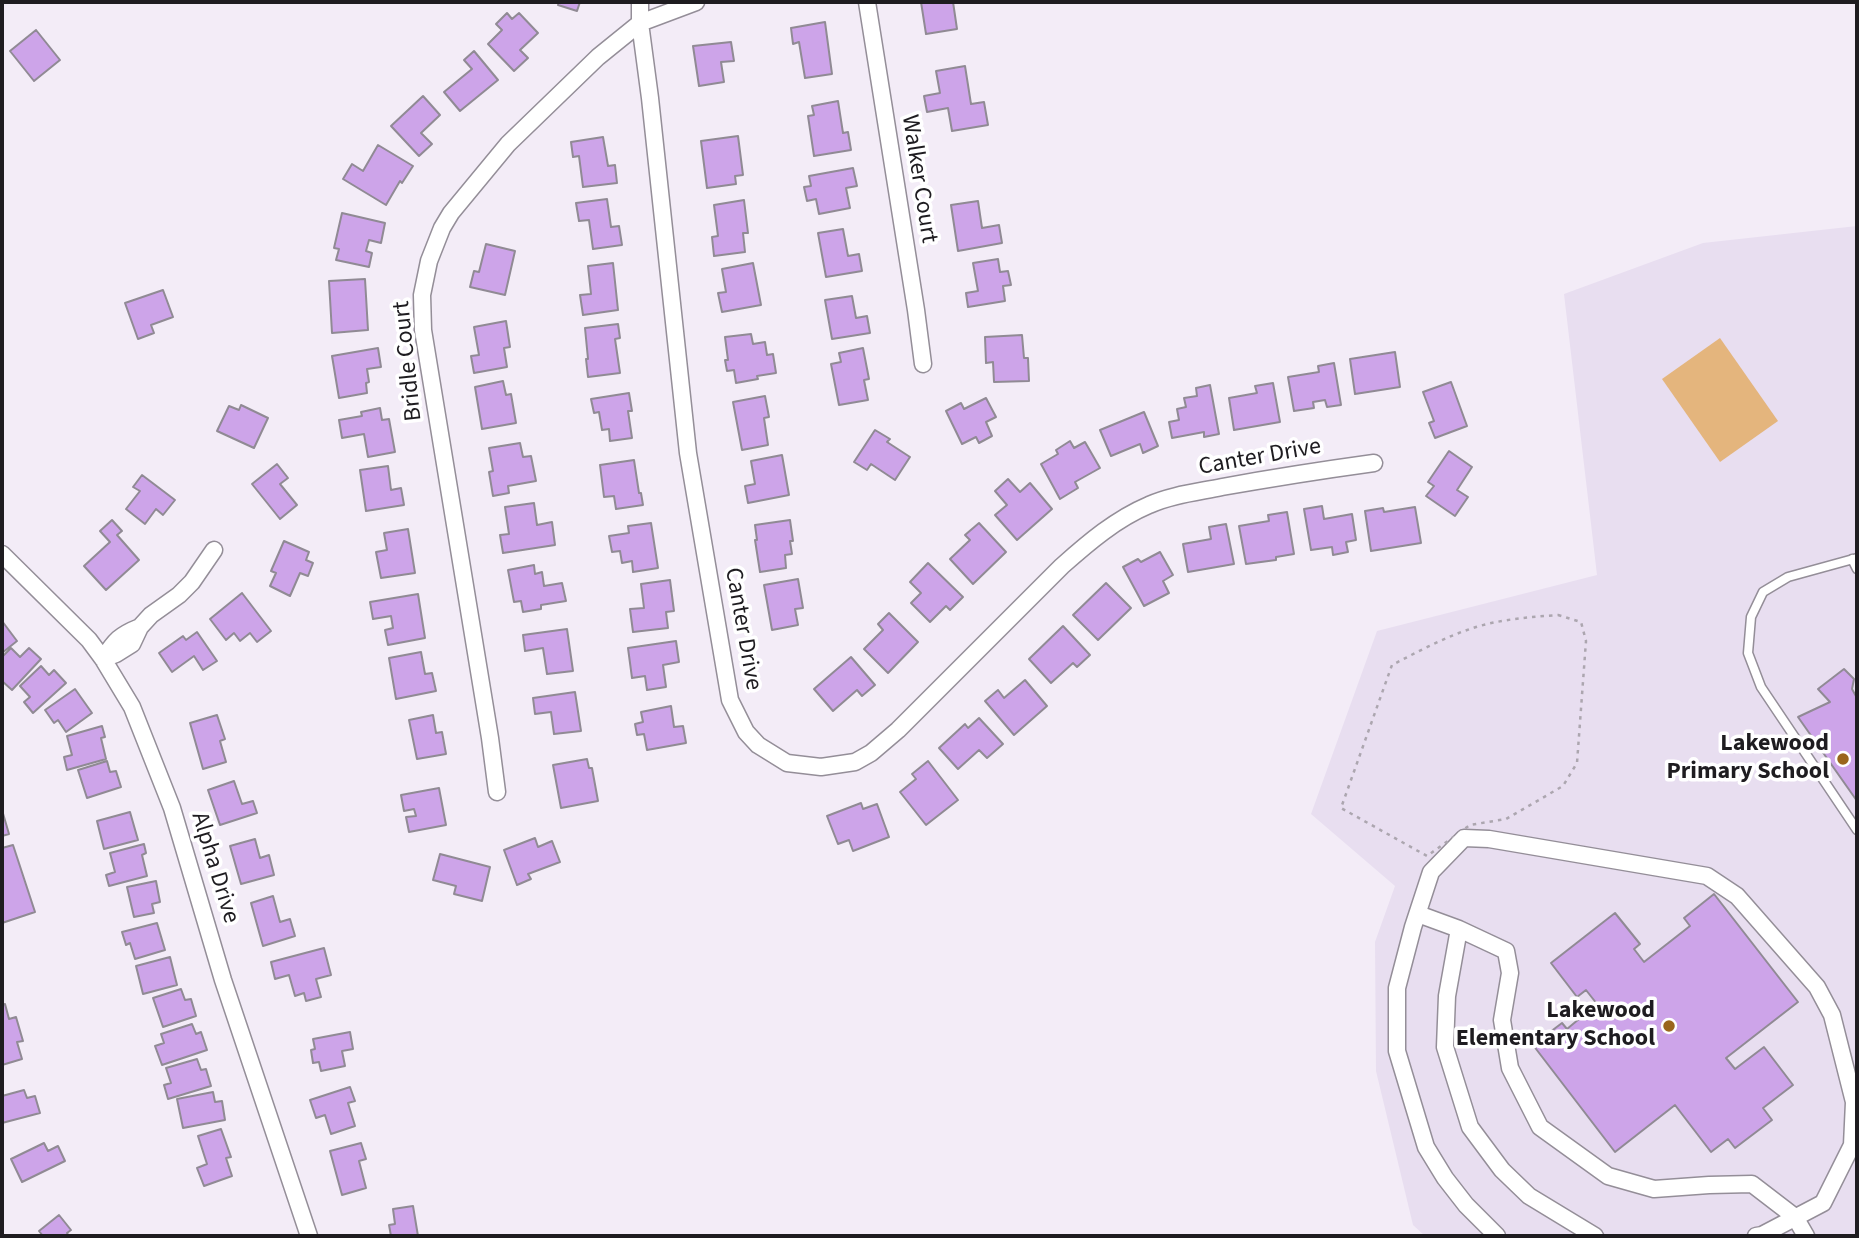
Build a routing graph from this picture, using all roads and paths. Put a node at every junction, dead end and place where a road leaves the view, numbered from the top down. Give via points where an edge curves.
1 (640, 2) edge
2 (696, 2) edge
3 (867, 2) edge
4 (640, 23) junction
5 (923, 363) dead end
6 (1374, 463) dead end
7 (214, 550) dead end
8 (2, 554) edge
9 (1854, 559) edge
10 (1857, 569) edge
11 (103, 659) junction
12 (497, 792) dead end
13 (1506, 819) joint
14 (1857, 830) edge
15 (1418, 914) junction
16 (1459, 929) junction
17 (1855, 1115) edge
18 (1796, 1217) junction
19 (309, 1236) edge
20 (1497, 1236) edge
21 (1595, 1236) edge
22 (1756, 1236) edge
23 (1806, 1236) edge

1 - 4 street, Canter Drive
2 - 4 street, Bridle Court
3 - 5 street, Walker Court
4 - 6 street, Canter Drive via 688,453 730,700 746,732 787,763 821,767 855,762 871,753 1089,542 1151,503 1290,474
4 - 12 street, Bridle Court via 508,144 451,213 429,261 422,295 423,330
7 - 11 street via 192,582 140,627 132,645
8 - 11 street, Alpha Drive
9 - 10 lane
9 - 14 lane via 1788,576 1763,592 1751,617 1748,653 1761,687
11 - 19 street, Alpha Drive via 132,708 172,807 223,980
13 - 13 path via 1563,786 1577,763 1586,641 1581,622 1558,615 1514,618 1435,643 1392,666 1342,808 1427,856 1470,825
15 - 16 street
15 - 17 street via 1431,872 1464,838 1707,876 1737,896 1816,987 1832,1015
15 - 20 street via 1397,988 1397,1051 1426,1147 1466,1205
16 - 18 street via 1506,951 1510,973 1502,1020 1510,1068 1541,1127 1608,1176 1654,1189 1752,1184
16 - 21 street via 1447,996 1445,1047 1470,1127 1502,1170 1529,1196
17 - 18 street via 1852,1145 1823,1203
18 - 22 street
18 - 23 street

